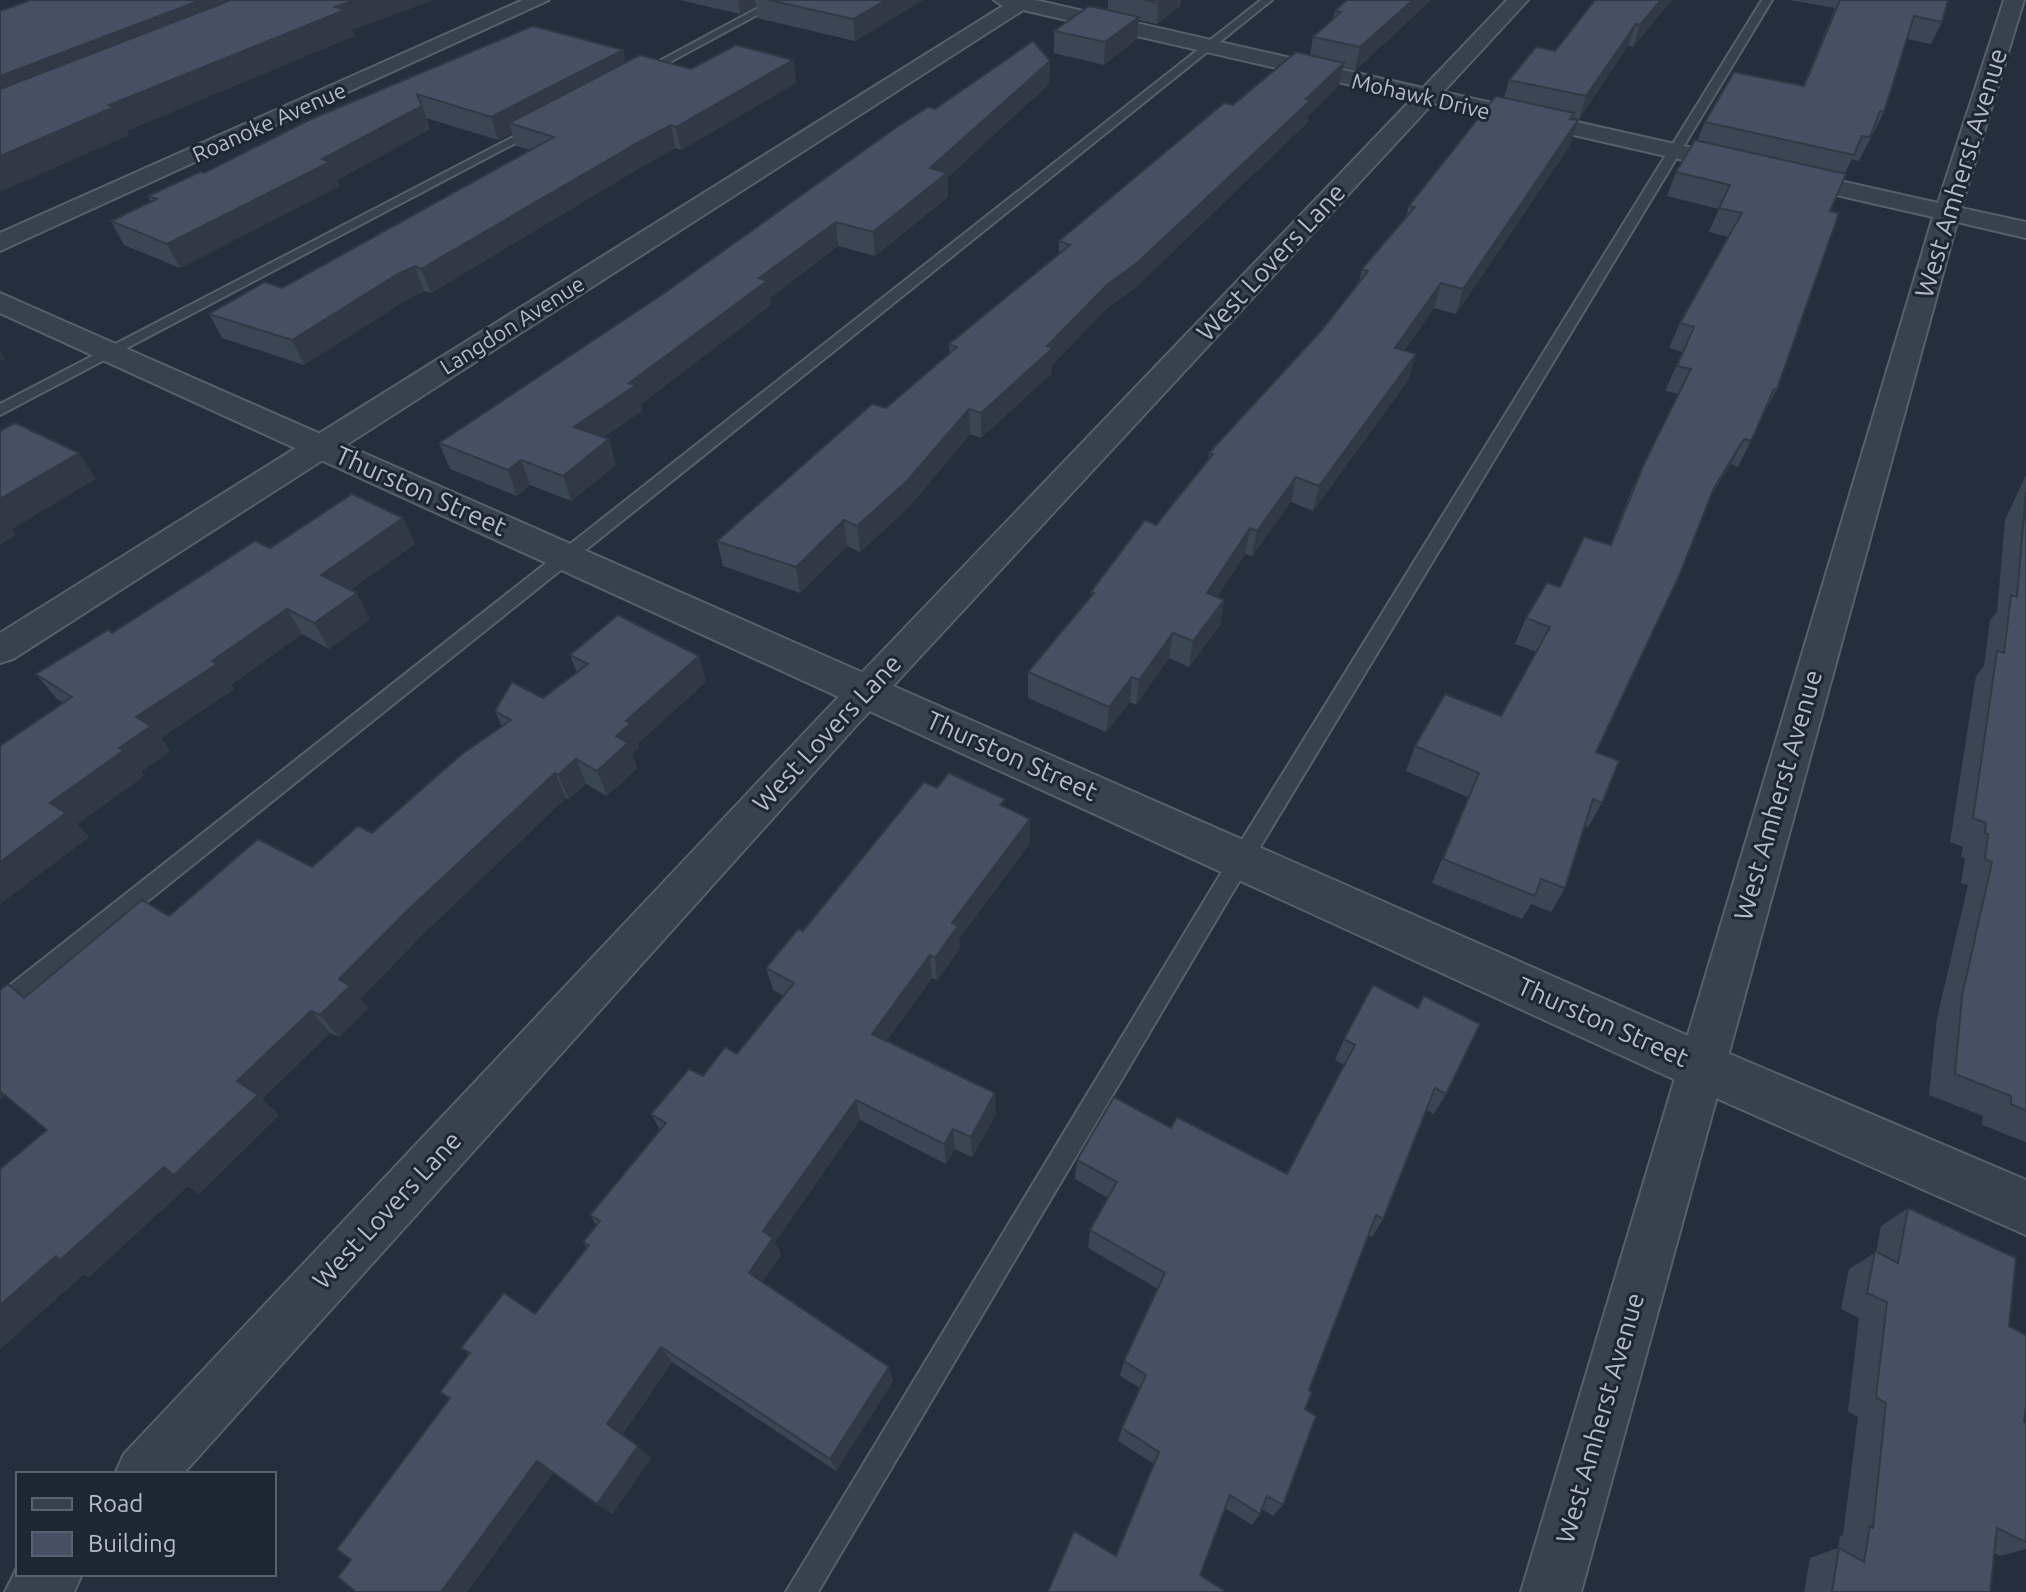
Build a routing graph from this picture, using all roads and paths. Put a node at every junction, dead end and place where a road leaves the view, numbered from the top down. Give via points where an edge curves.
1 (539, 0) edge
2 (780, 0) edge
3 (1267, 0) edge
4 (1518, 0) edge
5 (1767, 0) edge
6 (1016, 1) edge
7 (2015, 1) edge
8 (1208, 47) junction
9 (626, 81) edge
10 (1427, 98) junction
11 (542, 125) edge
12 (1676, 152) junction
13 (1947, 213) junction
14 (2026, 230) edge
15 (0, 243) edge
16 (0, 302) edge
17 (110, 352) junction
18 (0, 410) edge
19 (321, 447) junction
20 (566, 556) junction
21 (0, 650) edge
22 (866, 691) junction
23 (1243, 859) junction
24 (0, 1006) edge
25 (1700, 1066) junction
26 (2026, 1208) edge
27 (146, 1472) edge
28 (50, 1576) edge
29 (35, 1592) edge
30 (801, 1592) edge
31 (1551, 1592) edge

1 - 15 street, Roanoke Avenue
2 - 9 lane
3 - 8 lane
4 - 10 street, West Lovers Lane
5 - 12 lane
6 - 8 street, Mohawk Drive
6 - 19 street, Langdon Avenue
7 - 13 street, West Amherst Avenue
8 - 10 street, Mohawk Drive
8 - 20 lane
10 - 12 street, Mohawk Drive
10 - 22 street, West Lovers Lane
11 - 17 lane
12 - 13 street, Mohawk Drive
12 - 23 lane
13 - 14 street, Mohawk Drive
13 - 25 street, West Amherst Avenue
16 - 17 street, Thurston Street
17 - 18 lane
17 - 19 street, Thurston Street
19 - 20 street, Thurston Street
19 - 21 street, Langdon Avenue
20 - 22 street, Thurston Street
20 - 24 lane
22 - 23 street, Thurston Street
22 - 27 street, West Lovers Lane
23 - 25 street, Thurston Street
23 - 30 lane
25 - 26 street, Thurston Street
25 - 31 street, West Amherst Avenue
28 - 29 street

